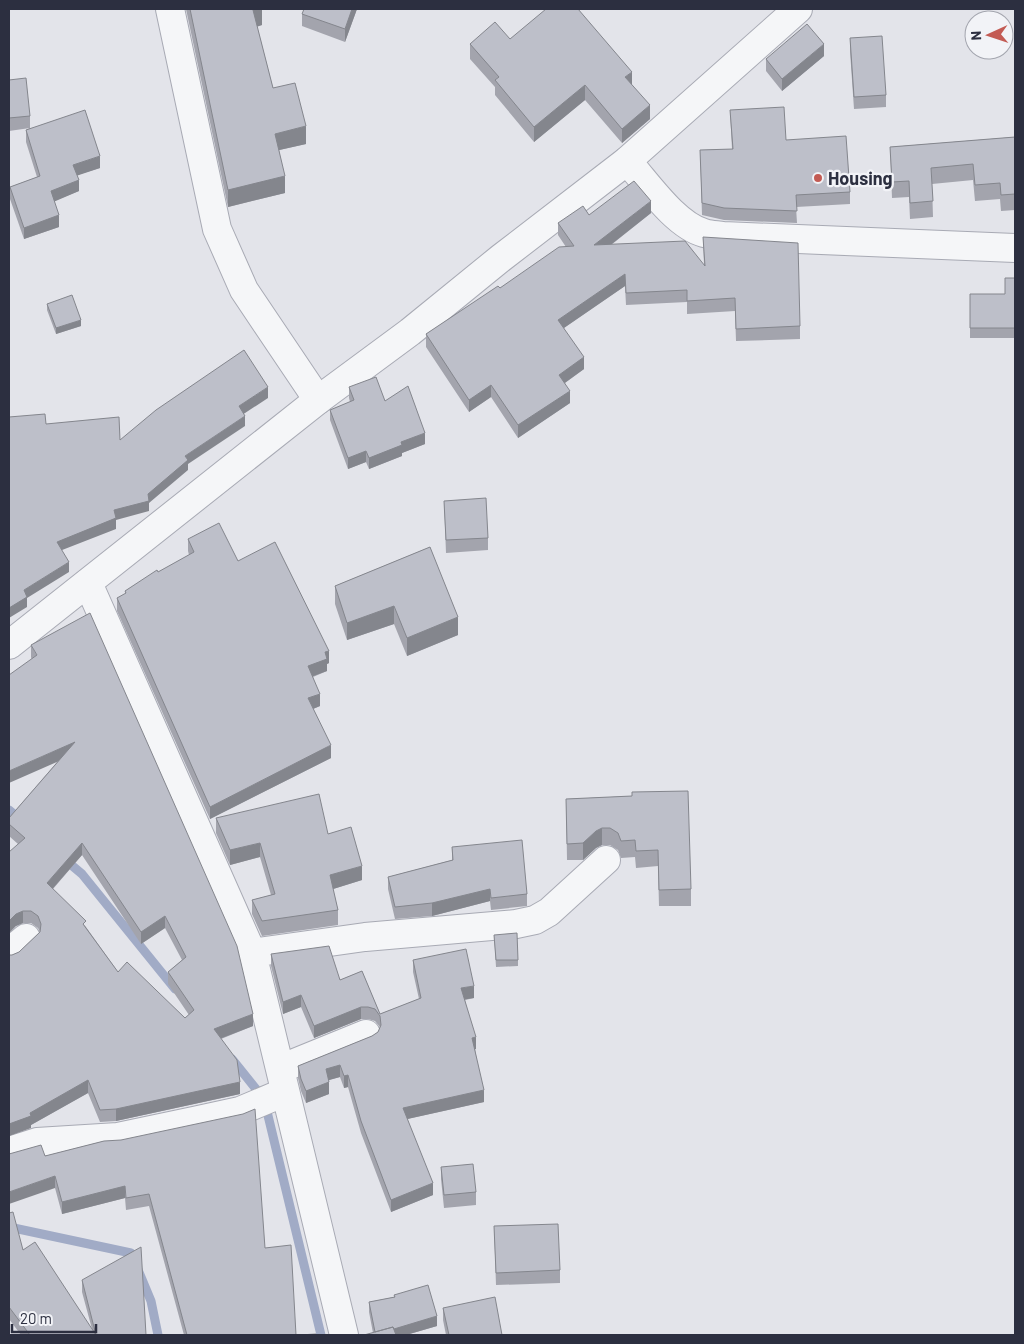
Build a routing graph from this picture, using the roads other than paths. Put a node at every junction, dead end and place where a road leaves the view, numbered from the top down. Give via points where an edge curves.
1 (170, 9) edge
2 (798, 9) edge
3 (627, 161) junction
4 (1015, 248) edge
5 (318, 400) junction
6 (88, 583) junction
7 (9, 645) edge
8 (606, 860) dead end
9 (252, 954) junction
10 (366, 1034) dead end
11 (279, 1086) junction
12 (9, 1150) edge
13 (344, 1335) edge

1 - 5 street via 217,229 244,290
2 - 3 street
3 - 4 street via 676,216 704,233
3 - 5 street
5 - 6 street
6 - 7 street
6 - 9 street
8 - 9 street via 549,912 535,920 366,937
9 - 11 street
10 - 11 street
11 - 12 street via 240,1111 118,1137 37,1142
11 - 13 street

